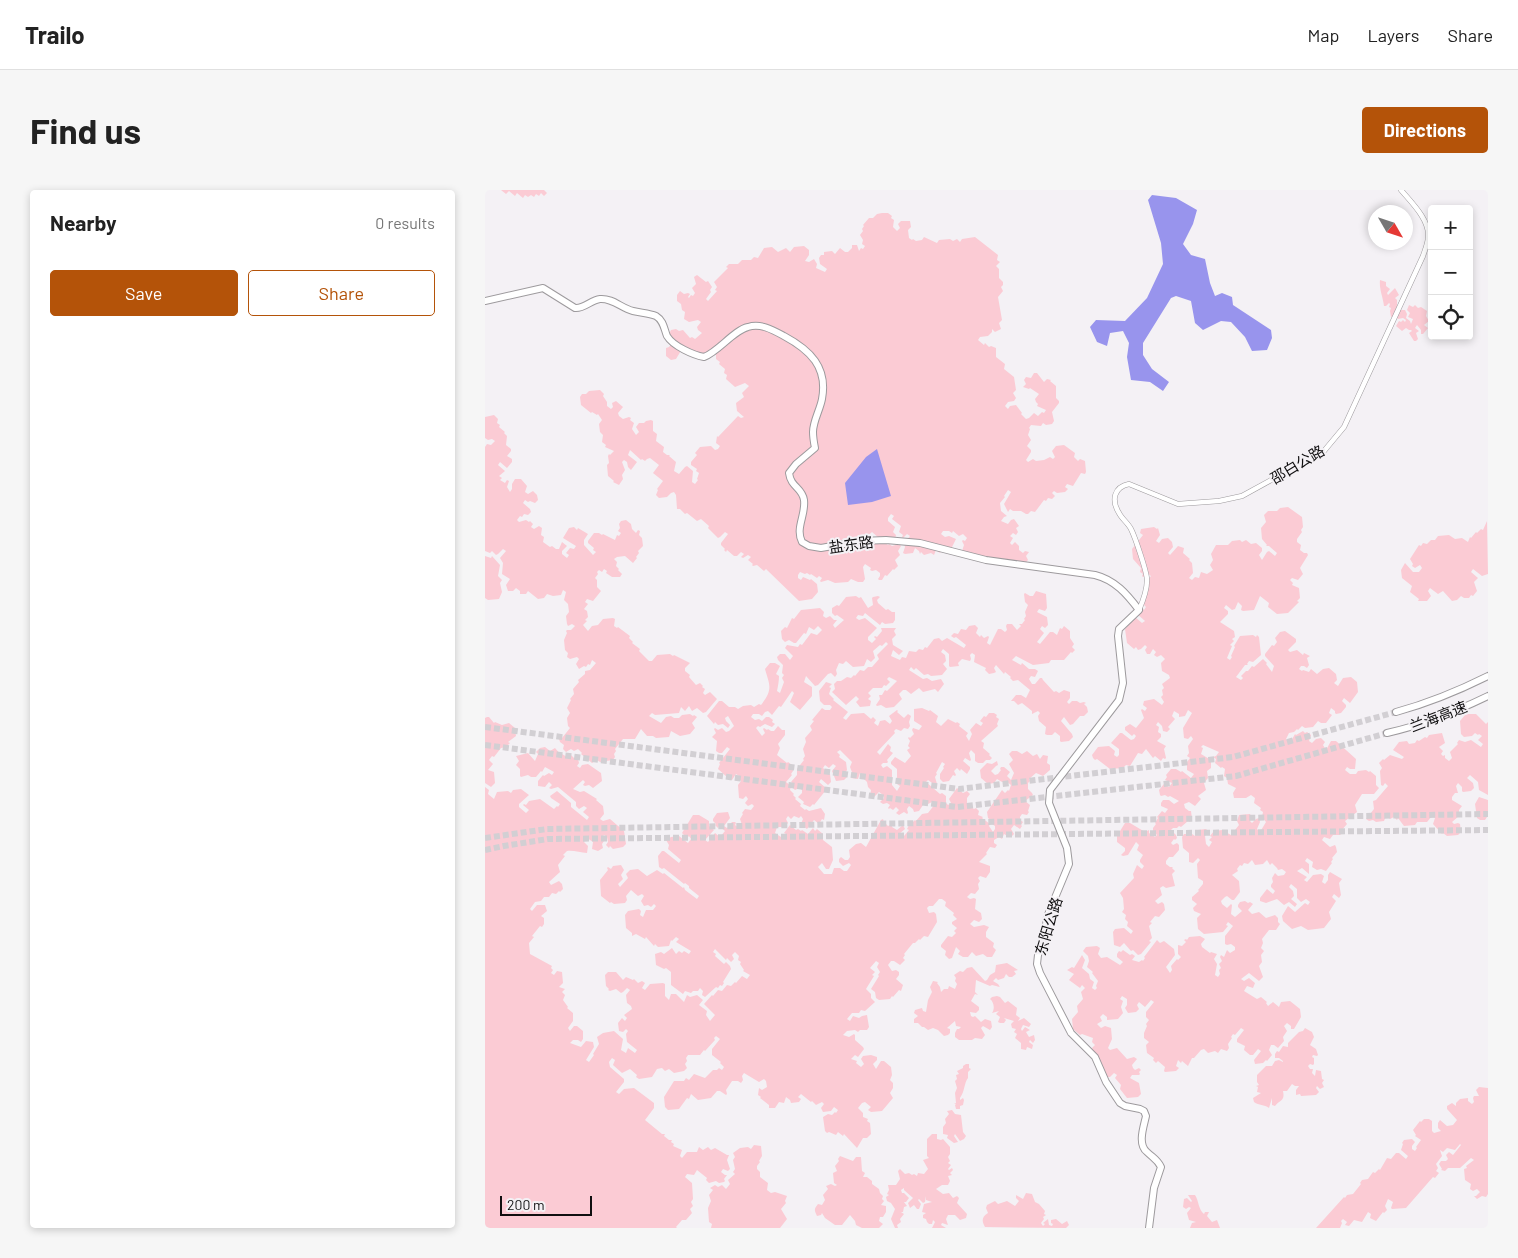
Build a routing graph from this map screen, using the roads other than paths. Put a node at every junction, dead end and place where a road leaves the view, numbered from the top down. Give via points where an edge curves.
1 (1401, 190) edge
2 (485, 301) edge
3 (1139, 610) junction
4 (1488, 676) edge
5 (1488, 696) edge
6 (1396, 712) tunnel mouth
7 (1387, 734) tunnel mouth
8 (1149, 1228) edge

1 - 3 street, 邵白公路 via 1426,224 1429,236 1423,256 1344,427 1324,451 1242,496 1219,501 1179,504 1129,484 1117,490 1115,503 1131,529 1147,579
2 - 3 highway, 盐东路 via 543,288 575,308 599,299 612,301 632,311 654,315 663,324 670,340 704,357 747,327 759,325 772,330 806,350 823,377 822,398 813,431 815,448 789,473 790,480 803,497 799,531 802,542 821,548 877,540 920,543 986,560 1095,575 1114,583
3 - 8 highway, 东阳公路 via 1119,629 1123,683 1119,700 1050,790 1049,803 1067,848 1069,864 1047,918 1037,964 1071,1033 1095,1057 1120,1103 1139,1109 1146,1116 1142,1145 1161,1167 1154,1188
4 - 6 highway, 兰海高速 via 1455,692
5 - 7 highway, 兰海高速 via 1453,713

